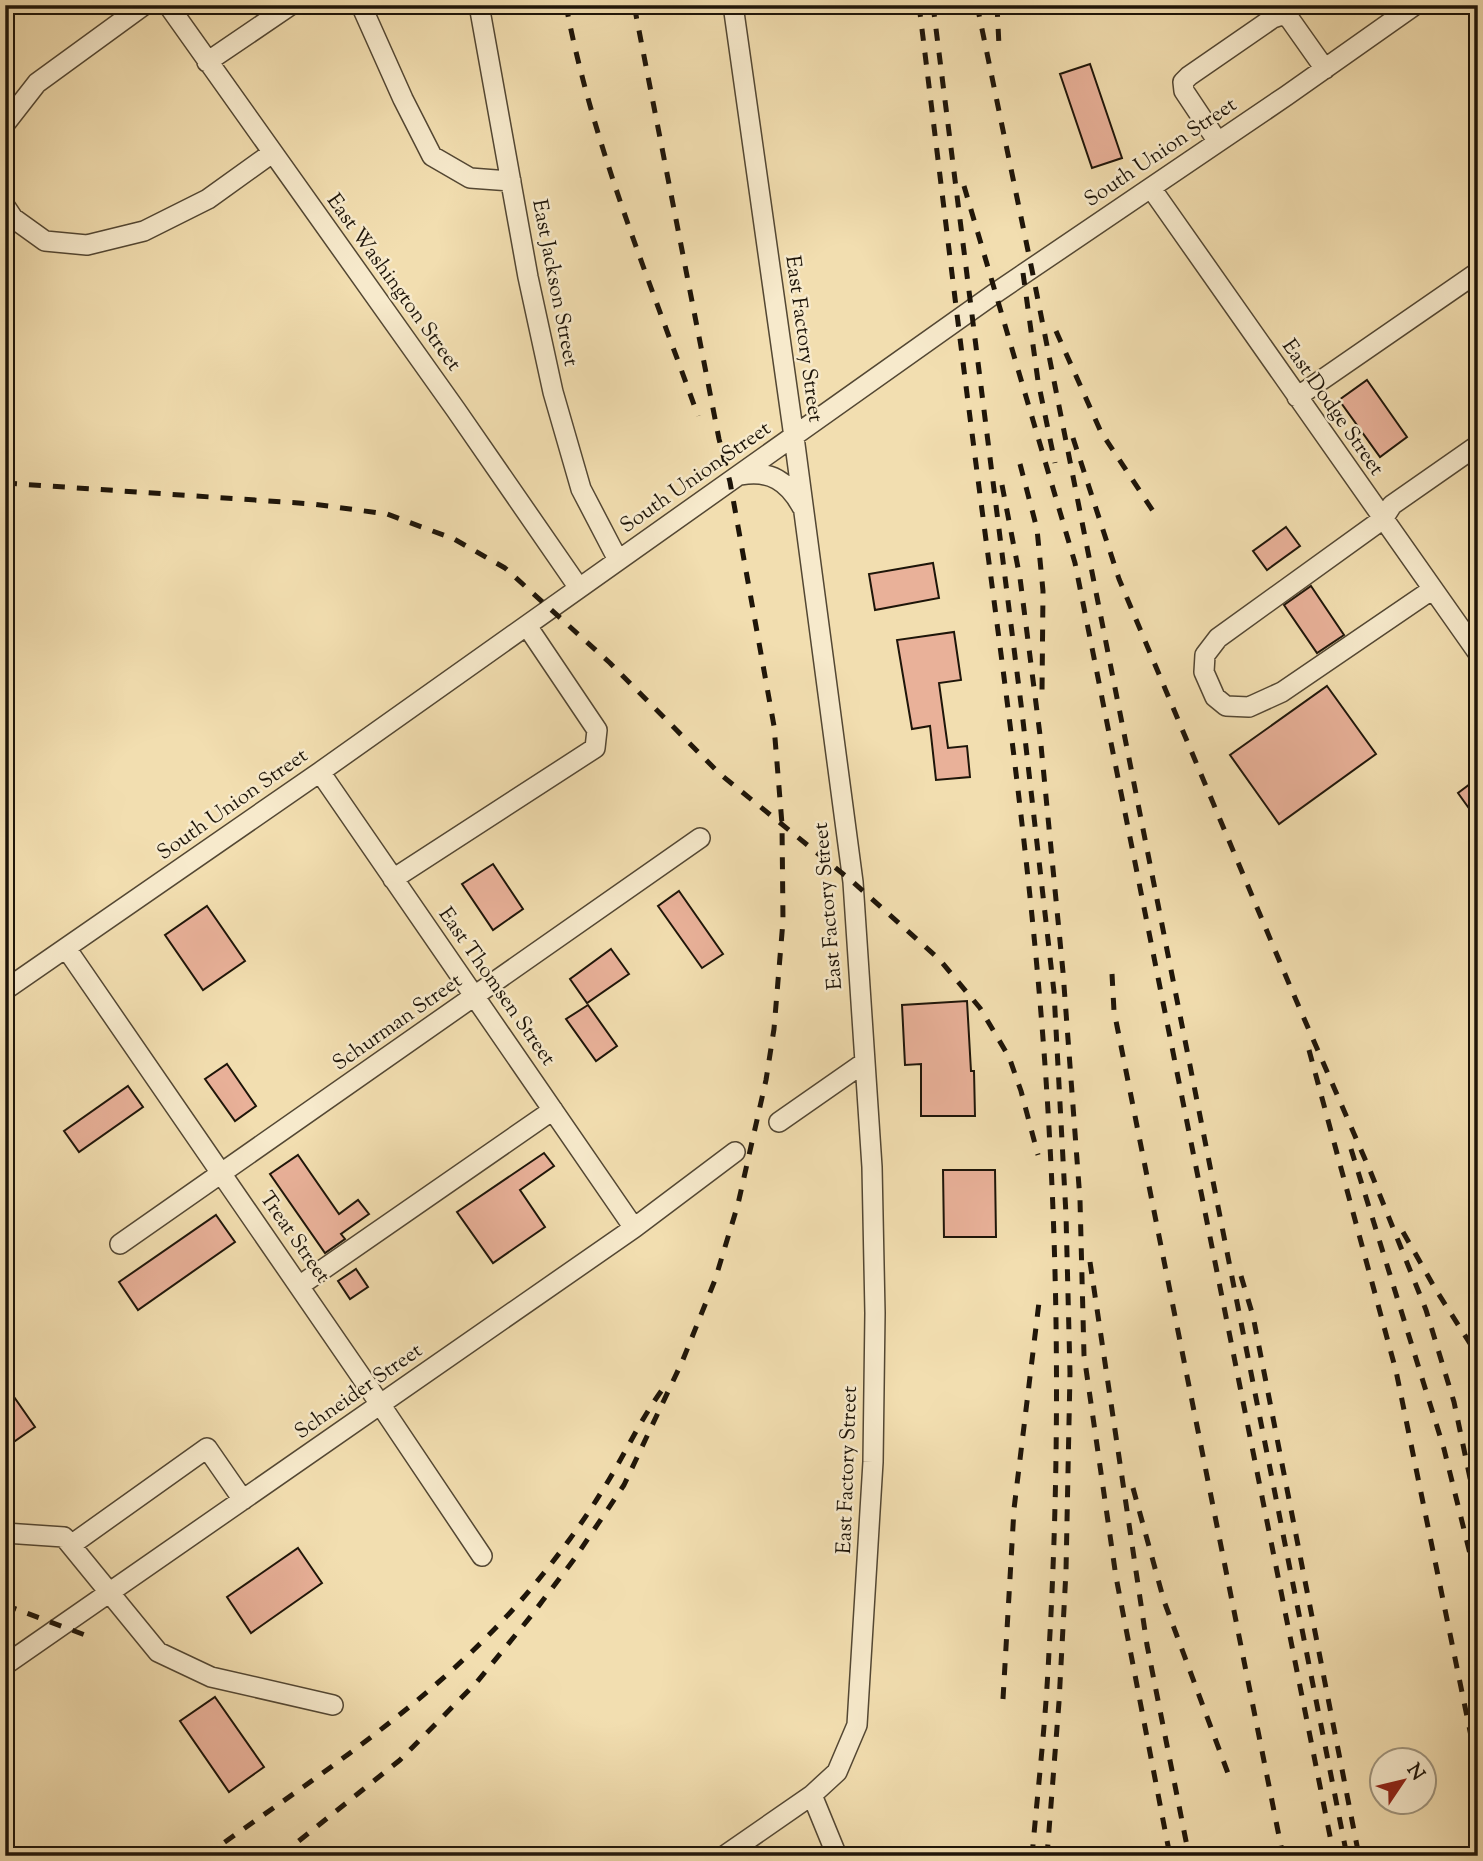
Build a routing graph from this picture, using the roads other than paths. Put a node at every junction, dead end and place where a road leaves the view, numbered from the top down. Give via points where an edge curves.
1 (144, 5) edge
2 (168, 5) edge
3 (291, 5) edge
4 (361, 5) edge
5 (479, 5) edge
6 (733, 5) edge
7 (1415, 5) edge
8 (207, 62) junction
9 (1325, 69) junction
10 (5, 124) edge
11 (1218, 142) junction
12 (272, 153) junction
13 (511, 181) junction
14 (1151, 188) junction
15 (5, 206) edge
16 (1478, 272) edge
17 (1297, 397) junction
18 (794, 437) junction
19 (1478, 445) edge
20 (741, 475) junction
21 (804, 512) junction
22 (1383, 519) junction
23 (618, 560) junction
24 (579, 588) junction
25 (1433, 589) junction
26 (527, 626) junction
27 (1474, 641) edge
28 (320, 772) junction
29 (700, 838) dead end
30 (393, 879) junction
31 (66, 948) junction
32 (5, 990) edge
33 (475, 997) junction
34 (865, 1062) junction
35 (553, 1110) junction
36 (779, 1122) dead end
37 (735, 1152) dead end
38 (222, 1174) junction
39 (634, 1228) junction
40 (120, 1244) dead end
41 (299, 1286) junction
42 (380, 1404) junction
43 (243, 1500) junction
44 (5, 1533) edge
45 (71, 1545) junction
46 (482, 1556) dead end
47 (111, 1592) junction
48 (5, 1665) edge
49 (333, 1705) dead end
50 (812, 1795) junction
51 (724, 1856) edge
52 (837, 1856) edge

1 - 10 street via 37,83
2 - 8 street, East Washington Street
3 - 8 street
4 - 13 street via 432,156 470,178
5 - 13 street, East Jackson Street
6 - 18 street, East Factory Street
7 - 9 street, South Union Street
8 - 12 street, East Washington Street
9 - 11 street, South Union Street
9 - 11 street via 1289,18 1273,18 1183,82 1184,91
11 - 14 street, South Union Street
12 - 15 street via 208,199 144,232 87,245 45,241 13,218
12 - 24 street, East Washington Street
13 - 23 street, East Jackson Street via 542,344 574,467 589,507
14 - 17 street, East Dodge Street
14 - 18 street, South Union Street
16 - 17 street
17 - 22 street, East Dodge Street
18 - 20 street, South Union Street
18 - 21 street, East Factory Street
19 - 22 street via 1392,505
20 - 21 street via 777,478 793,492
20 - 23 street, South Union Street
21 - 34 street, East Factory Street via 853,883
22 - 25 street, East Dodge Street
22 - 25 street via 1218,638 1205,654 1204,663 1215,697 1226,706 1250,707 1282,692
23 - 24 street, South Union Street
24 - 26 street, South Union Street
25 - 27 street, East Dodge Street
26 - 28 street, South Union Street
26 - 30 street via 597,730 595,748
28 - 30 street, East Thomsen Street
28 - 31 street, South Union Street
29 - 33 street, Schurman Street
30 - 33 street, East Thomsen Street
31 - 32 street, South Union Street
31 - 38 street, Treat Street
33 - 35 street, East Thomsen Street
33 - 38 street, Schurman Street
34 - 36 street
34 - 50 street, East Factory Street via 875,1313 873,1462 857,1725 837,1772
35 - 39 street, East Thomsen Street
35 - 41 street
37 - 39 street, Schneider Street
38 - 40 street, Schurman Street
38 - 41 street, Treat Street
39 - 42 street, Schneider Street
41 - 42 street, Treat Street
42 - 43 street, Schneider Street
42 - 46 street, Treat Street
43 - 45 street via 207,1448
43 - 47 street, Schneider Street
44 - 45 street via 64,1537
45 - 47 street
47 - 48 street, Schneider Street
47 - 49 street via 158,1652 211,1678
50 - 51 street, East Factory Street
50 - 52 street

